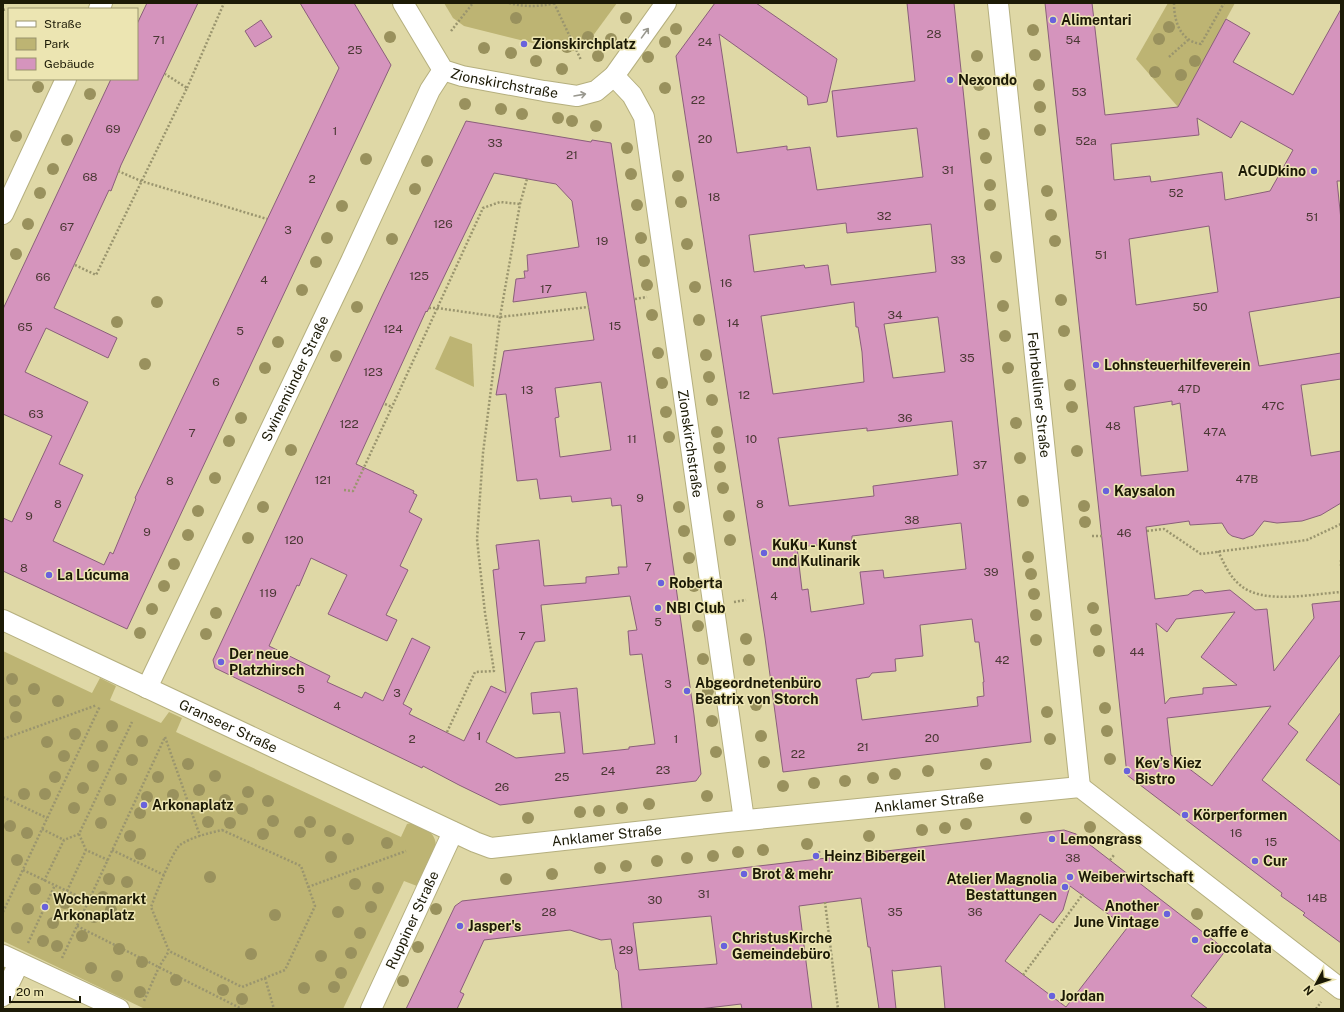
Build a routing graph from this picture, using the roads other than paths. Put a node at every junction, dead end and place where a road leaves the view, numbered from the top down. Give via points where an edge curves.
1 (402, 3) edge
2 (666, 3) edge
3 (998, 3) edge
4 (444, 70) junction
5 (614, 76) junction
6 (66, 80) edge
7 (3, 214) edge
8 (3, 620) edge
9 (147, 688) junction
10 (1080, 787) junction
11 (744, 820) junction
12 (454, 832) junction
13 (16, 955) edge
14 (1341, 989) edge
15 (3, 996) edge
16 (119, 1009) edge
17 (371, 1009) edge

1 - 4 street, Zionskirchstraße
5 -> 2 street, Zionskirchstraße
3 - 10 street, Fehrbelliner Straße
4 -> 5 street, Zionskirchstraße via 462,76 577,96 596,91
4 - 9 street, Swinemünder Straße via 427,97
5 - 11 street, Zionskirchstraße via 632,95 644,118
6 - 7 street
8 - 9 street, Granseer Straße
9 - 12 street, Granseer Straße
10 - 11 street, Anklamer Straße
10 - 14 street
11 - 12 street, Anklamer Straße via 491,848
12 - 17 street, Ruppiner Straße
13 - 15 street
13 - 16 street

